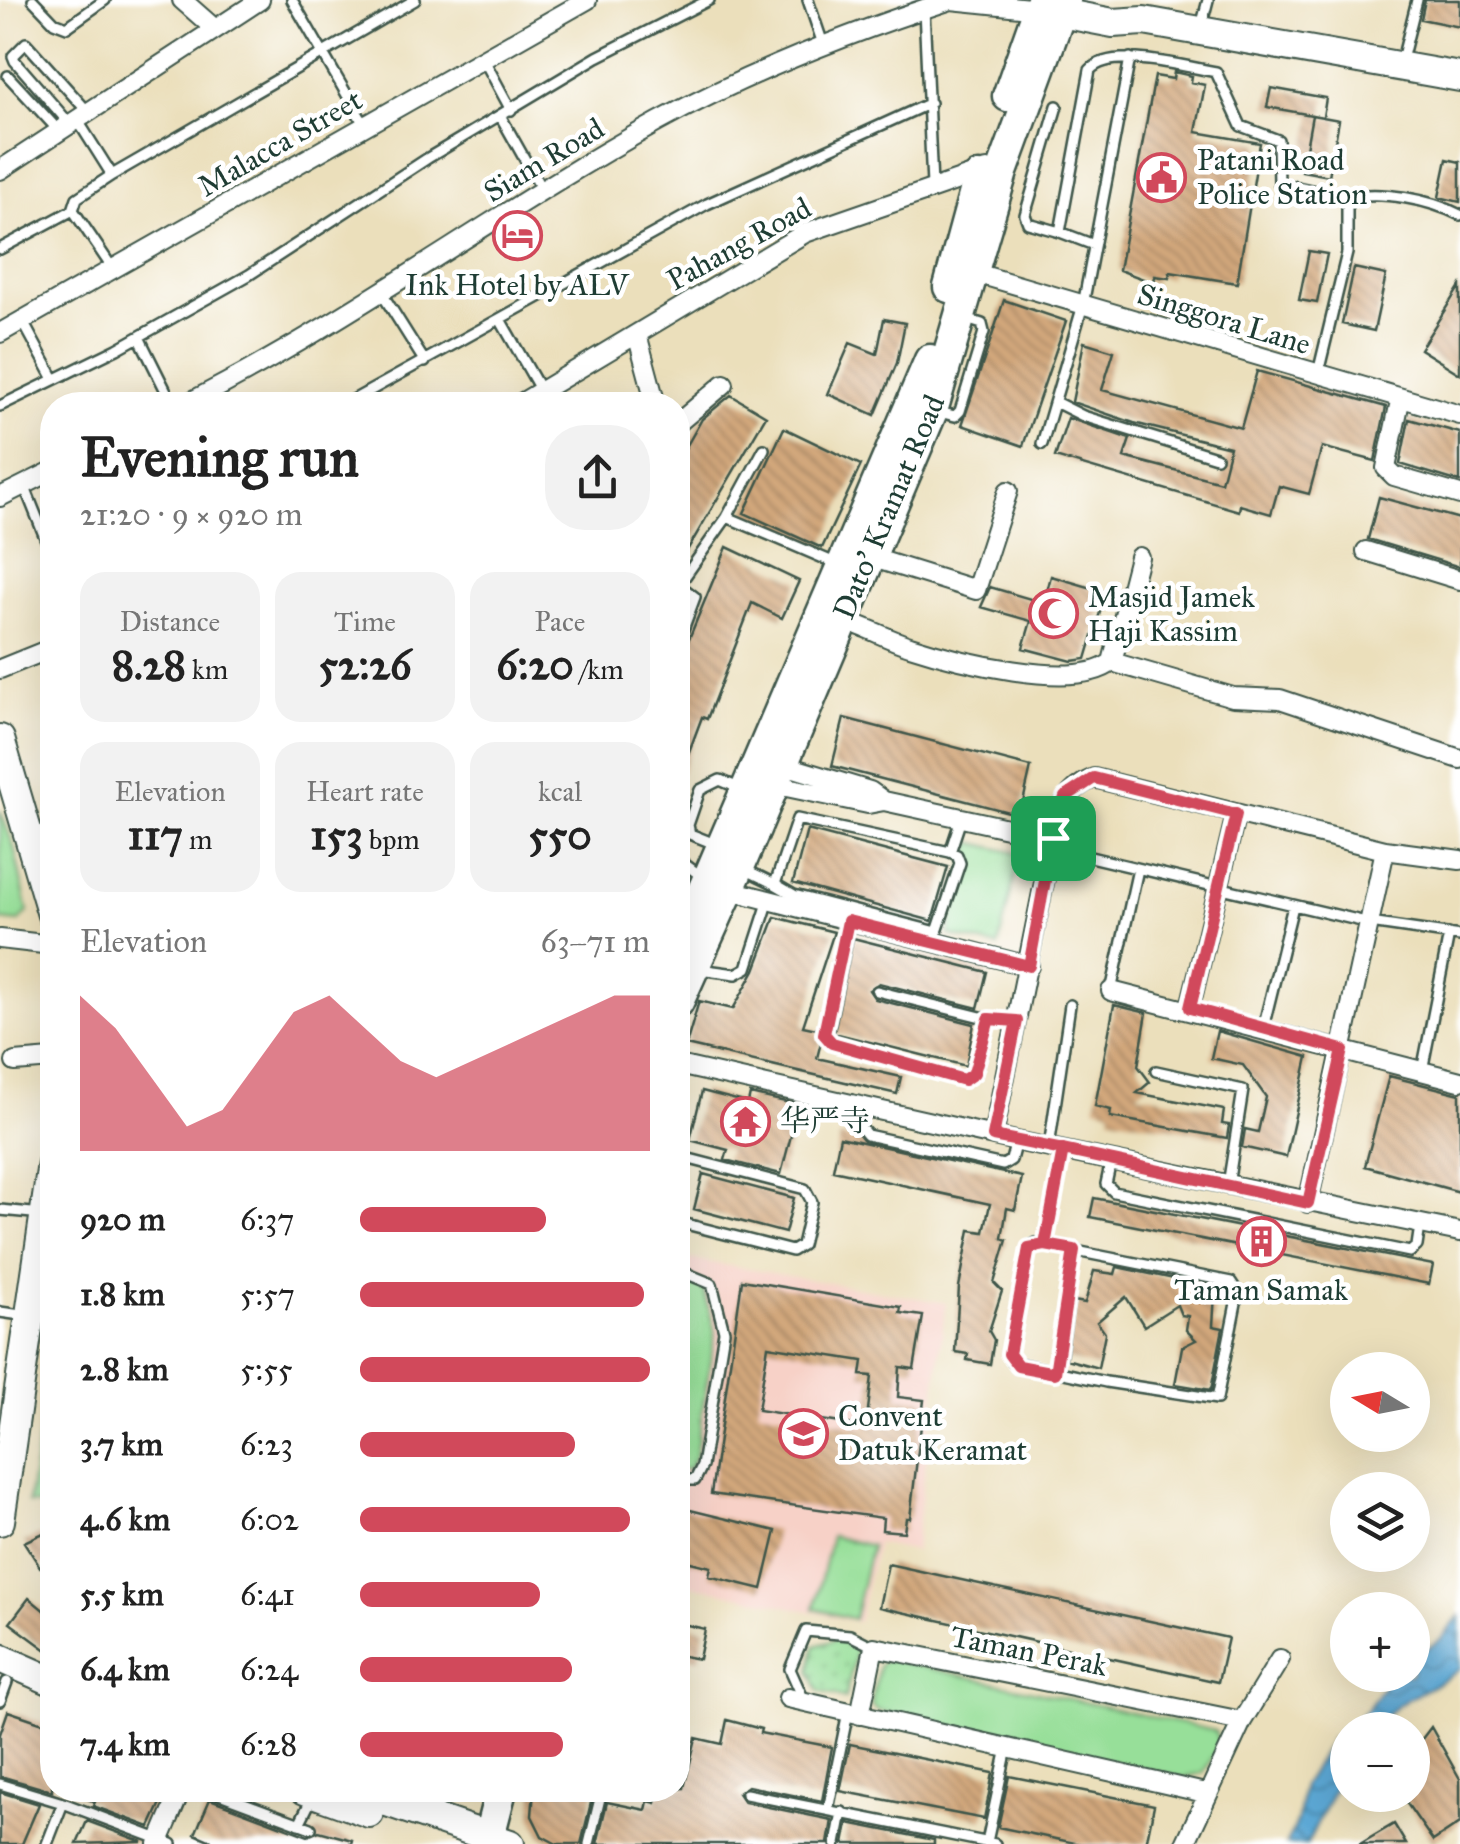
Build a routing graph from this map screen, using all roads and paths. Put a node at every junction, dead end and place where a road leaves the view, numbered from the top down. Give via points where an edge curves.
1 (33, 0) edge
2 (105, 0) edge
3 (182, 0) edge
4 (260, 0) edge
5 (292, 0) edge
6 (414, 0) edge
7 (587, 0) edge
8 (709, 0) edge
9 (808, 0) edge
10 (951, 0) edge
11 (1208, 0) edge
12 (1417, 0) edge
13 (1059, 5) edge
14 (924, 8) junction
15 (215, 29) junction
16 (1200, 31) junction
17 (823, 44) junction
18 (324, 54) junction
19 (1130, 58) junction
20 (483, 59) junction
21 (1401, 66) junction
22 (8, 76) dead end
23 (1460, 77) edge
24 (930, 103) junction
25 (1057, 106) dead end
26 (511, 110) junction
27 (500, 117) junction
28 (75, 123) junction
29 (365, 126) junction
30 (0, 170) edge
31 (992, 171) junction
32 (112, 175) junction
33 (932, 186) junction
34 (543, 192) junction
35 (1347, 198) junction
36 (72, 210) junction
37 (1460, 216) edge
38 (1060, 232) junction
39 (1094, 245) junction
40 (0, 249) edge
41 (113, 269) junction
42 (381, 292) junction
43 (960, 293) junction
44 (1083, 306) junction
45 (22, 320) junction
46 (501, 321) junction
47 (0, 333) edge
48 (637, 334) junction
49 (140, 337) junction
50 (425, 362) junction
51 (1318, 375) junction
52 (54, 379) junction
53 (724, 384) dead end
54 (541, 391) joint
55 (167, 392) edge
56 (209, 392) edge
57 (368, 392) edge
58 (653, 392) edge
59 (1400, 401) junction
60 (1056, 403) junction
61 (0, 406) edge
62 (690, 413) edge
63 (1460, 416) edge
64 (1042, 444) dead end
65 (764, 450) dead end
66 (1216, 456) dead end
67 (40, 477) edge
68 (24, 485) junction
69 (1008, 491) dead end
70 (1460, 495) edge
71 (0, 497) edge
72 (727, 517) junction
73 (40, 525) edge
74 (1366, 552) dead end
75 (1139, 557) dead end
76 (855, 561) junction
77 (690, 568) edge
78 (1460, 580) edge
79 (843, 620) junction
80 (813, 633) junction
81 (40, 653) edge
82 (1112, 662) junction
83 (0, 670) edge
84 (0, 739) edge
85 (1460, 759) edge
86 (764, 774) junction
87 (1236, 814) junction
88 (690, 819) edge
89 (962, 820) junction
90 (690, 834) edge
91 (1052, 843) junction
92 (40, 846) edge
93 (1385, 850) junction
94 (950, 852) junction
95 (1460, 860) edge
96 (690, 863) edge
97 (1138, 870) junction
98 (724, 871) junction
99 (1218, 888) junction
100 (772, 892) junction
101 (1293, 906) junction
102 (848, 921) junction
103 (1370, 924) junction
104 (690, 929) edge
105 (690, 929) edge
106 (1454, 935) edge
107 (0, 938) edge
108 (40, 943) edge
109 (690, 945) edge
110 (1029, 966) junction
111 (877, 991) dead end
112 (1111, 991) joint
113 (1070, 1005) dead end
114 (1190, 1008) junction
115 (989, 1019) junction
116 (1017, 1021) junction
117 (1263, 1028) junction
118 (1343, 1050) junction
119 (40, 1060) edge
120 (15, 1062) dead end
121 (690, 1068) edge
122 (1156, 1070) dead end
123 (1422, 1070) junction
124 (1460, 1081) edge
125 (861, 1108) junction
126 (993, 1136) junction
127 (1016, 1141) junction
128 (1056, 1149) junction
129 (1111, 1161) junction
130 (690, 1162) edge
131 (1228, 1185) junction
132 (1308, 1203) junction
133 (0, 1210) edge
134 (40, 1214) edge
135 (690, 1225) edge
136 (1420, 1226) junction
137 (1460, 1232) edge
138 (1045, 1245) junction
139 (1074, 1250) junction
140 (40, 1253) edge
141 (690, 1275) edge
142 (0, 1312) edge
143 (30, 1316) junction
144 (1055, 1373) junction
145 (5, 1450) edge
146 (690, 1480) edge
147 (0, 1521) edge
148 (874, 1648) junction
149 (1280, 1660) dead end
150 (2, 1680) edge
151 (40, 1681) edge
152 (40, 1694) edge
153 (788, 1698) dead end
154 (809, 1703) junction
155 (854, 1713) junction
156 (1242, 1721) junction
157 (1007, 1748) junction
158 (0, 1784) edge
159 (746, 1794) dead end
160 (1205, 1794) junction
161 (40, 1796) edge
162 (61, 1802) edge
163 (178, 1802) edge
164 (241, 1802) edge
165 (307, 1802) edge
166 (336, 1802) edge
167 (386, 1802) edge
168 (501, 1802) edge
169 (516, 1802) edge
170 (599, 1802) edge
171 (64, 1803) junction
172 (828, 1810) junction
173 (842, 1812) junction
174 (299, 1824) junction
175 (311, 1828) dead end
176 (954, 1840) edge
177 (163, 1843) edge
178 (500, 1843) edge
179 (991, 1843) edge
180 (46, 1844) edge
181 (447, 1844) edge
182 (588, 1844) edge
183 (836, 1844) edge
184 (1185, 1844) edge

1 - 2 lane via 67,27
3 - 15 street
4 - 15 street
5 - 18 lane
6 - 18 lane
7 - 20 street, Malacca Street
8 - 26 lane
9 - 17 lane
10 - 13 street, Siam Road
10 - 14 street, Siam Road
11 - 16 lane
12 - 21 lane
13 - 16 main road via 1113,24 1144,21
13 - 31 main road, Dato' Kramat Road
14 - 17 street, Siam Road
14 - 24 lane
15 - 28 street
16 - 21 main road
17 - 34 street, Siam Road via 738,80
18 - 29 lane
18 - 32 lane
19 - 35 lane via 1216,72 1241,126 1278,140 1280,183
19 - 38 lane via 1101,61 1090,70
19 - 39 lane
20 - 26 lane
20 - 29 street, Malacca Street
21 - 23 main road
22 - 28 lane
24 - 33 lane
24 - 46 lane via 707,204
25 - 38 lane via 1025,215 1028,223
26 - 27 lane
27 - 34 lane
27 - 49 lane
28 - 28 lane via 15,61 26,44
28 - 30 street
28 - 32 lane
29 - 41 street, Malacca Street
31 - 33 street, Pahang Road
31 - 43 main road, Dato' Kramat Road
32 - 36 lane via 77,198
33 - 48 street, Pahang Road via 805,232
34 - 42 street, Siam Road
35 - 37 lane via 1411,200
35 - 51 lane via 1347,252
36 - 40 lane
36 - 41 lane
38 - 39 lane
39 - 44 lane
41 - 45 street, Malacca Street
42 - 50 lane
42 - 56 street, Siam Road
43 - 44 street, Singgora Lane
43 - 76 main road, Dato' Kramat Road
43 - 76 main road, Dato' Kramat Road via 932,410
44 - 51 street, Singgora Lane
44 - 60 lane
45 - 47 street, Malacca Street
45 - 52 lane
46 - 50 lane
46 - 54 lane
48 - 54 street, Pahang Road
48 - 58 street
49 - 52 lane
49 - 55 lane
50 - 57 lane
51 - 59 street, Singgora Lane
52 - 61 lane
53 - 62 street
59 - 63 street, Singgora Lane
59 - 70 street via 1386,468
60 - 64 lane
60 - 66 lane
65 - 72 lane
67 - 68 street
68 - 71 street
68 - 73 lane
69 - 76 street via 976,590
72 - 76 lane
72 - 77 lane
74 - 78 street
75 - 82 street
76 - 79 main road, Dato' Kramat Road
76 - 80 main road, Dato' Kramat Road
79 - 80 street via 828,619
79 - 82 street via 990,667 1067,674
79 - 86 main road, Dato' Kramat Road
80 - 86 main road, Dato' Kramat Road
81 - 83 street
82 - 85 street via 1233,697 1280,699
84 - 92 main road
86 - 88 lane via 700,790
86 - 89 street via 870,791 884,801
86 - 98 main road, Dato' Kramat Road
87 - 91 street via 1094,778 1065,797
87 - 93 street
87 - 99 street
89 - 91 street
89 - 94 lane
90 - 98 lane
91 - 97 lane
91 - 110 street
93 - 95 street
93 - 103 street
94 - 100 lane via 797,819
94 - 100 lane via 960,863 938,932
96 - 98 lane
97 - 99 lane
97 - 112 lane
98 - 100 street
98 - 104 main road, Dato' Kramat Road
98 - 105 main road, Dato' Kramat Road
99 - 101 lane
99 - 114 street
100 - 102 street
100 - 109 lane via 748,968 736,974
101 - 103 lane
101 - 117 lane
102 - 110 street
102 - 115 lane via 824,1034 832,1043 964,1080 974,1073
103 - 106 lane
103 - 118 street
106 - 123 lane
107 - 108 street
110 - 116 street
111 - 115 lane
112 - 114 street
113 - 128 lane
114 - 117 street
115 - 116 lane
116 - 126 street
117 - 118 street
118 - 123 street
118 - 132 street
119 - 120 street
121 - 125 street
122 - 131 lane via 1243,1090
123 - 124 street
125 - 126 street
125 - 127 lane via 858,1124 867,1135 1003,1165
126 - 127 street
127 - 128 street
128 - 129 street
128 - 138 lane
129 - 131 street
129 - 136 lane via 1106,1184 1114,1192 1410,1252
130 - 135 lane via 805,1189 812,1202 802,1245 792,1251
131 - 132 street
132 - 136 street
133 - 134 lane
136 - 137 street
138 - 139 lane
138 - 144 lane via 1029,1248 1009,1354 1018,1366
139 - 144 lane
139 - 144 lane via 1231,1282 1238,1293 1217,1398
140 - 143 main road
141 - 146 lane via 712,1284 724,1331 702,1466
142 - 143 lane
143 - 145 main road
145 - 147 main road
148 - 154 lane via 850,1634 806,1631 790,1669
148 - 155 street
148 - 156 street, Taman Perak
149 - 156 street
150 - 151 main road
150 - 152 main road
153 - 154 street
154 - 155 street
155 - 157 street
155 - 172 lane
156 - 160 street
157 - 160 street
157 - 179 lane
158 - 161 lane
159 - 172 lane
160 - 184 street
162 - 171 lane
163 - 177 street
164 - 174 lane
165 - 174 lane
166 - 181 main road
167 - 178 main road
168 - 178 main road
169 - 178 main road
170 - 182 lane
171 - 177 lane
171 - 180 lane
172 - 173 lane
173 - 176 lane
173 - 183 lane
174 - 175 lane
176 - 179 lane

